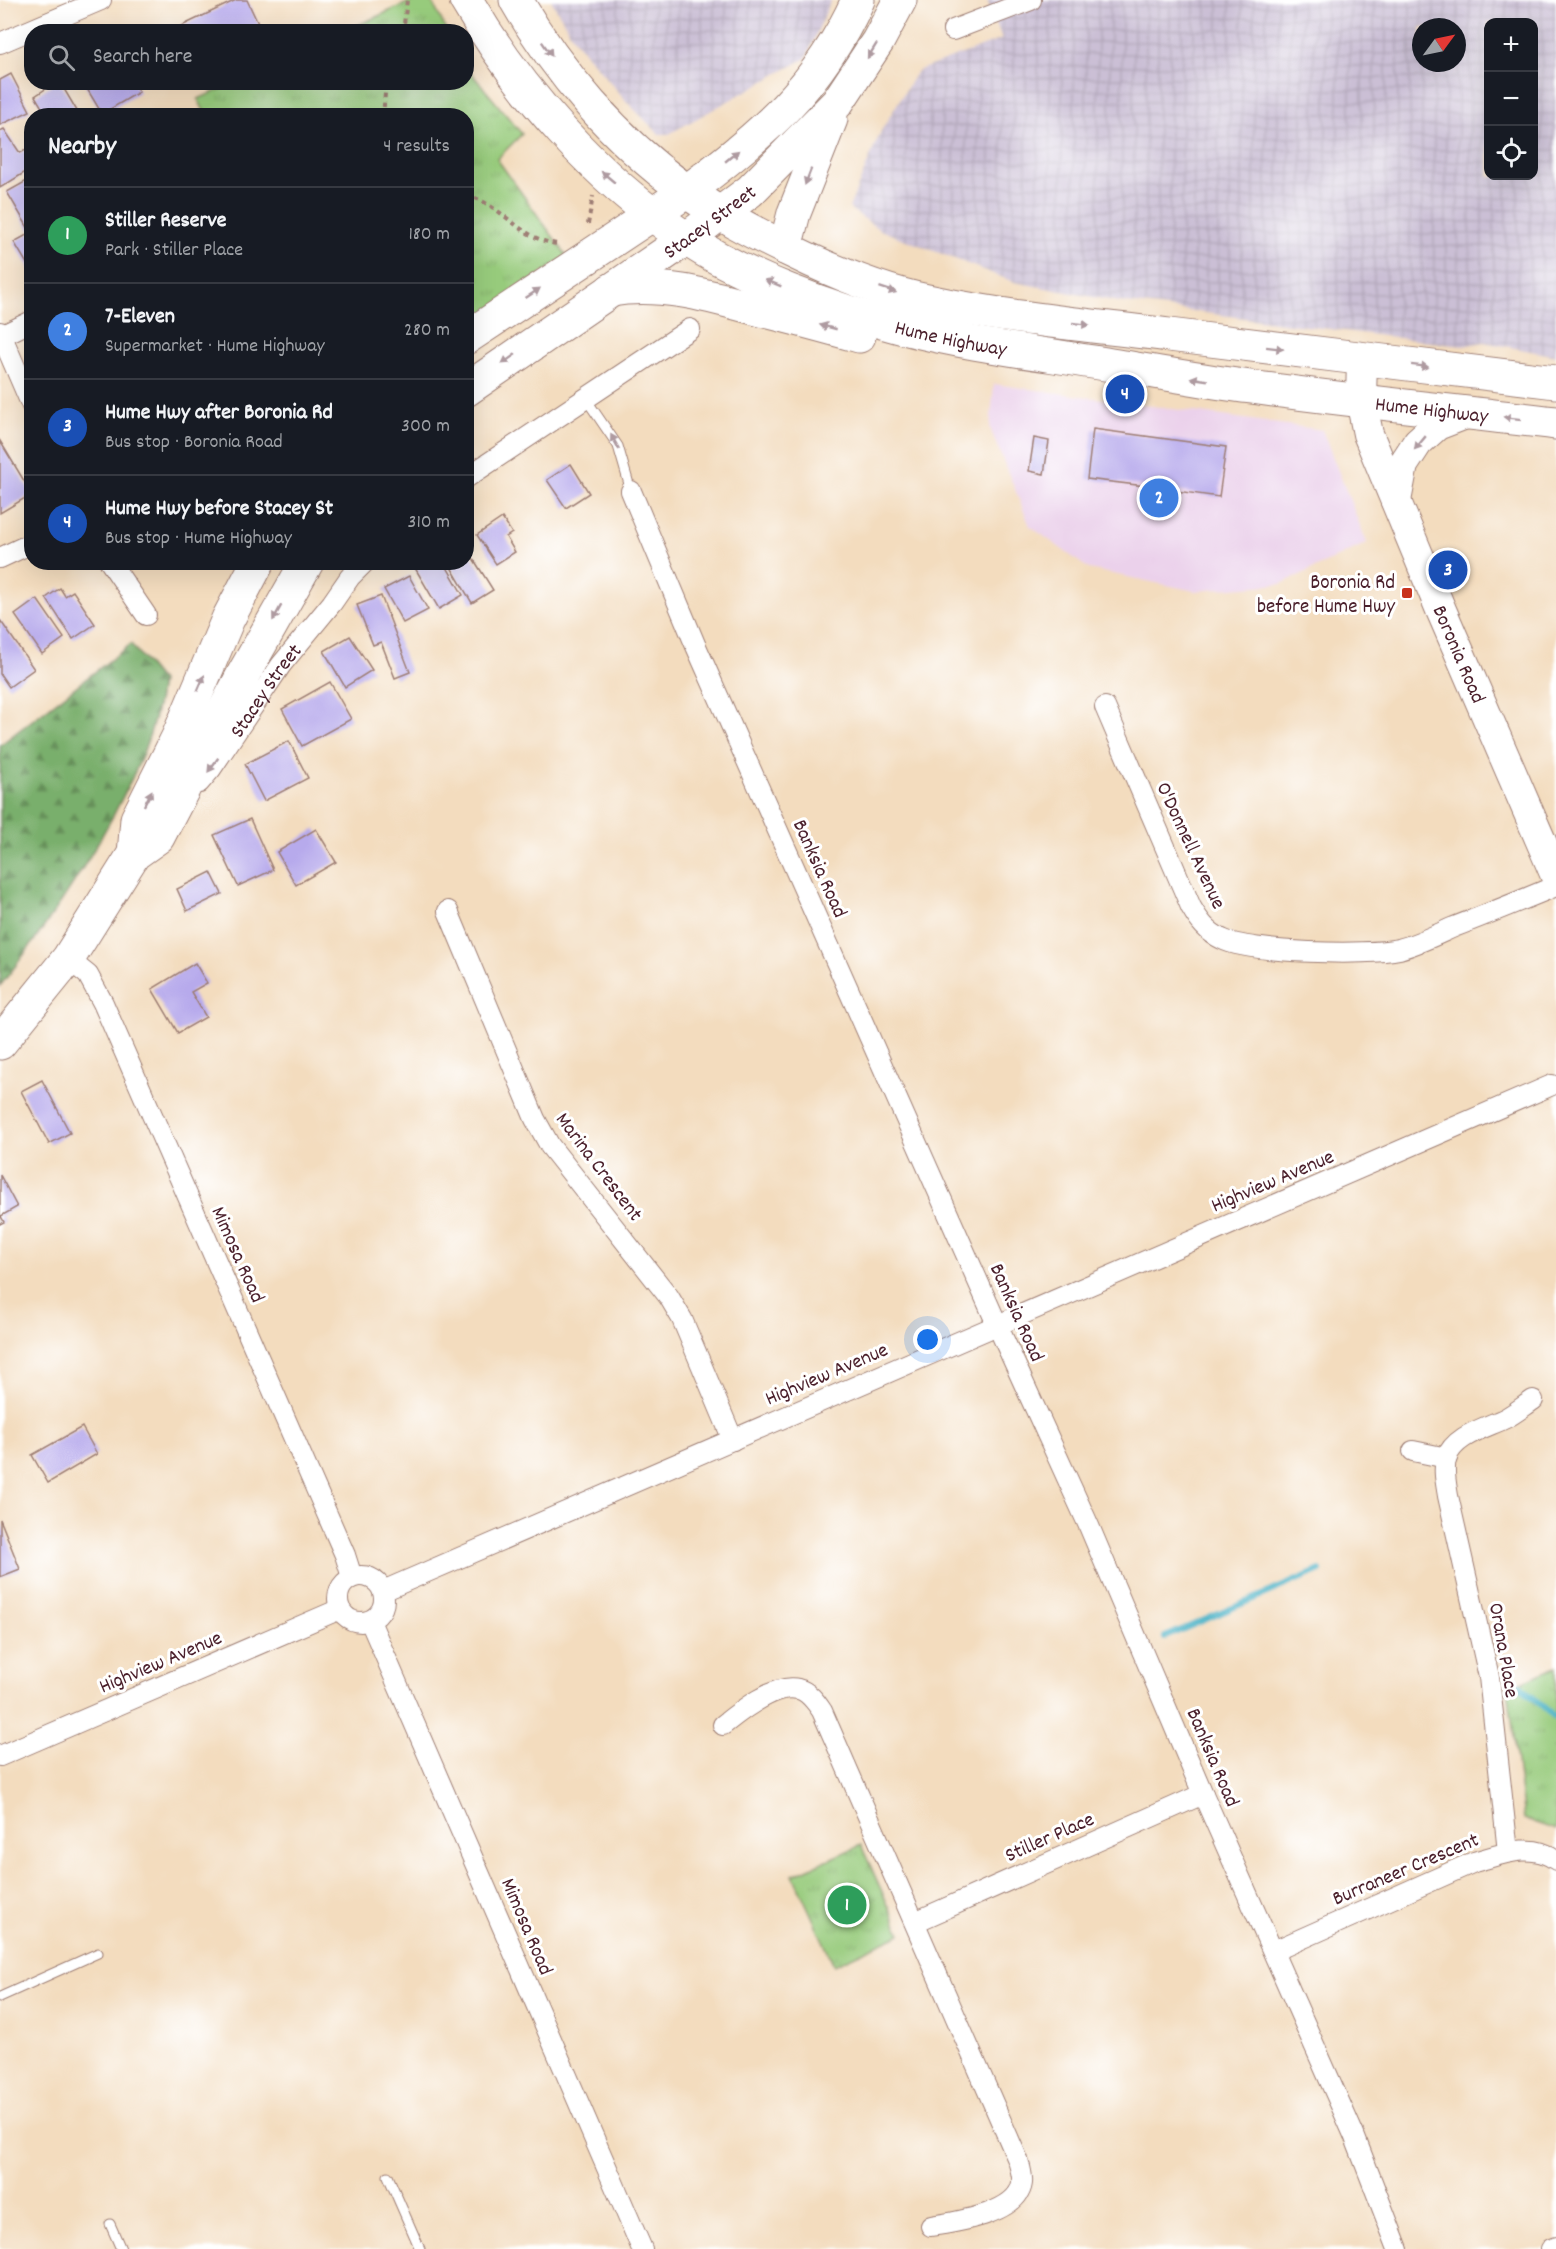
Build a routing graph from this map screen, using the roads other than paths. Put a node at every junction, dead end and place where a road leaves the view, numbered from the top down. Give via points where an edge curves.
1 (101, 0) edge
2 (466, 0) edge
3 (516, 0) edge
4 (858, 0) edge
5 (900, 0) edge
6 (1031, 0) edge
7 (45, 24) edge
8 (953, 30) dead end
9 (24, 33) edge
10 (0, 43) edge
11 (837, 103) junction
12 (686, 192) junction
13 (721, 213) junction
14 (653, 214) junction
15 (686, 239) junction
16 (785, 248) junction
17 (609, 291) junction
18 (24, 324) edge
19 (690, 329) dead end
20 (474, 333) edge
21 (1, 334) edge
22 (990, 347) junction
23 (1362, 359) junction
24 (1556, 382) edge
25 (474, 384) edge
26 (24, 387) edge
27 (586, 399) junction
28 (1361, 400) junction
29 (1468, 413) junction
30 (1556, 423) edge
31 (474, 472) edge
32 (631, 491) joint
33 (1396, 501) junction
34 (24, 547) edge
35 (0, 558) edge
36 (115, 570) edge
37 (254, 570) edge
38 (302, 570) edge
39 (357, 570) edge
40 (146, 615) dead end
41 (1105, 708) dead end
42 (168, 820) junction
43 (134, 854) junction
44 (1556, 876) edge
45 (1556, 886) edge
46 (448, 911) dead end
47 (68, 958) junction
48 (0, 1043) edge
49 (1552, 1085) dead end
50 (998, 1325) junction
51 (1533, 1400) dead end
52 (733, 1440) junction
53 (1413, 1451) dead end
54 (1447, 1458) junction
55 (352, 1577) junction
56 (383, 1591) junction
57 (340, 1609) junction
58 (370, 1621) junction
59 (723, 1725) dead end
60 (0, 1756) edge
61 (1203, 1794) junction
62 (1509, 1852) junction
63 (1556, 1860) edge
64 (915, 1922) junction
65 (1274, 1950) junction
66 (98, 1953) dead end
67 (0, 1997) edge
68 (388, 2176) dead end
69 (110, 2224) dead end
70 (931, 2226) dead end
71 (1556, 2247) edge
72 (121, 2249) edge
73 (420, 2249) edge
74 (642, 2249) edge
75 (1398, 2249) edge
76 (1551, 2249) edge

1 - 7 street
14 -> 2 highway, Hume Highway via 602,171 541,109 486,35
3 -> 12 highway, Hume Highway via 560,67 621,136
12 -> 4 highway, Stacey Street via 775,120 815,75
5 -> 11 highway, Stacey Street
6 - 8 street
9 - 10 street
11 - 13 highway, Stacey Street via 750,191
11 -> 16 highway via 794,213
12 - 13 highway, Hume Highway
12 - 14 highway, Stacey Street
13 - 15 highway, Stacey Street
13 - 16 highway, Hume Highway
14 - 15 highway, Hume Highway
20 -> 14 highway, Stacey Street
15 - 17 highway, Stacey Street
22 -> 15 highway, Hume Highway via 899,327 822,302 756,276
16 -> 23 highway, Hume Highway via 859,281 926,301
22 -> 17 highway via 860,336 679,291 630,287
17 -> 25 highway, Stacey Street
18 - 21 street
19 - 27 street
21 - 26 street
28 -> 22 highway, Hume Highway
23 -> 24 highway, Hume Highway
23 - 28 main road, Boronia Road
27 - 31 street
32 -> 27 lane, Banksia Road via 618,446
28 - 29 highway, Hume Highway
28 - 33 main road, Boronia Road via 1368,434
30 -> 29 highway, Hume Highway
29 -> 33 main road via 1437,425 1419,442 1403,465
32 - 50 street, Banksia Road
33 - 44 main road, Boronia Road
34 - 35 street
36 - 40 street
43 -> 37 highway, Stacey Street via 137,819
38 -> 42 highway, Stacey Street
39 -> 42 street, Stacey Street via 281,664 211,769
41 - 45 street, O'Donnell Avenue via 1191,907 1201,924 1224,940 1306,951 1374,953 1400,948
42 - 43 highway, Stacey Street via 158,837
43 - 47 highway, Stacey Street
46 - 52 street, Marina Crescent via 535,1119 550,1146 669,1297
47 - 48 highway, Stacey Street
47 - 55 street, Mimosa Road via 88,975 103,1003
49 - 50 street, Highview Avenue
50 - 52 street, Highview Avenue
50 - 61 street, Banksia Road
51 - 54 street via 1463,1438
52 - 56 street, Highview Avenue
53 - 54 street
54 - 62 street, Orana Place via 1444,1471 1448,1496 1489,1677
55 - 56 street via 373,1579
55 - 57 street via 339,1591
56 - 58 street via 383,1608
57 - 58 street via 352,1621
57 - 60 street, Highview Avenue
58 - 74 street, Mimosa Road
59 - 64 street via 769,1694 812,1687
61 - 64 street, Stiller Place
61 - 65 street, Banksia Road
62 - 63 street, Burraneer Crescent via 1531,1850
62 - 65 street, Burraneer Crescent via 1474,1862
64 - 70 street via 1029,2185 988,2214
65 - 75 street, Banksia Road via 1354,2135
66 - 67 lane
68 - 73 lane
69 - 72 lane
71 - 76 street

